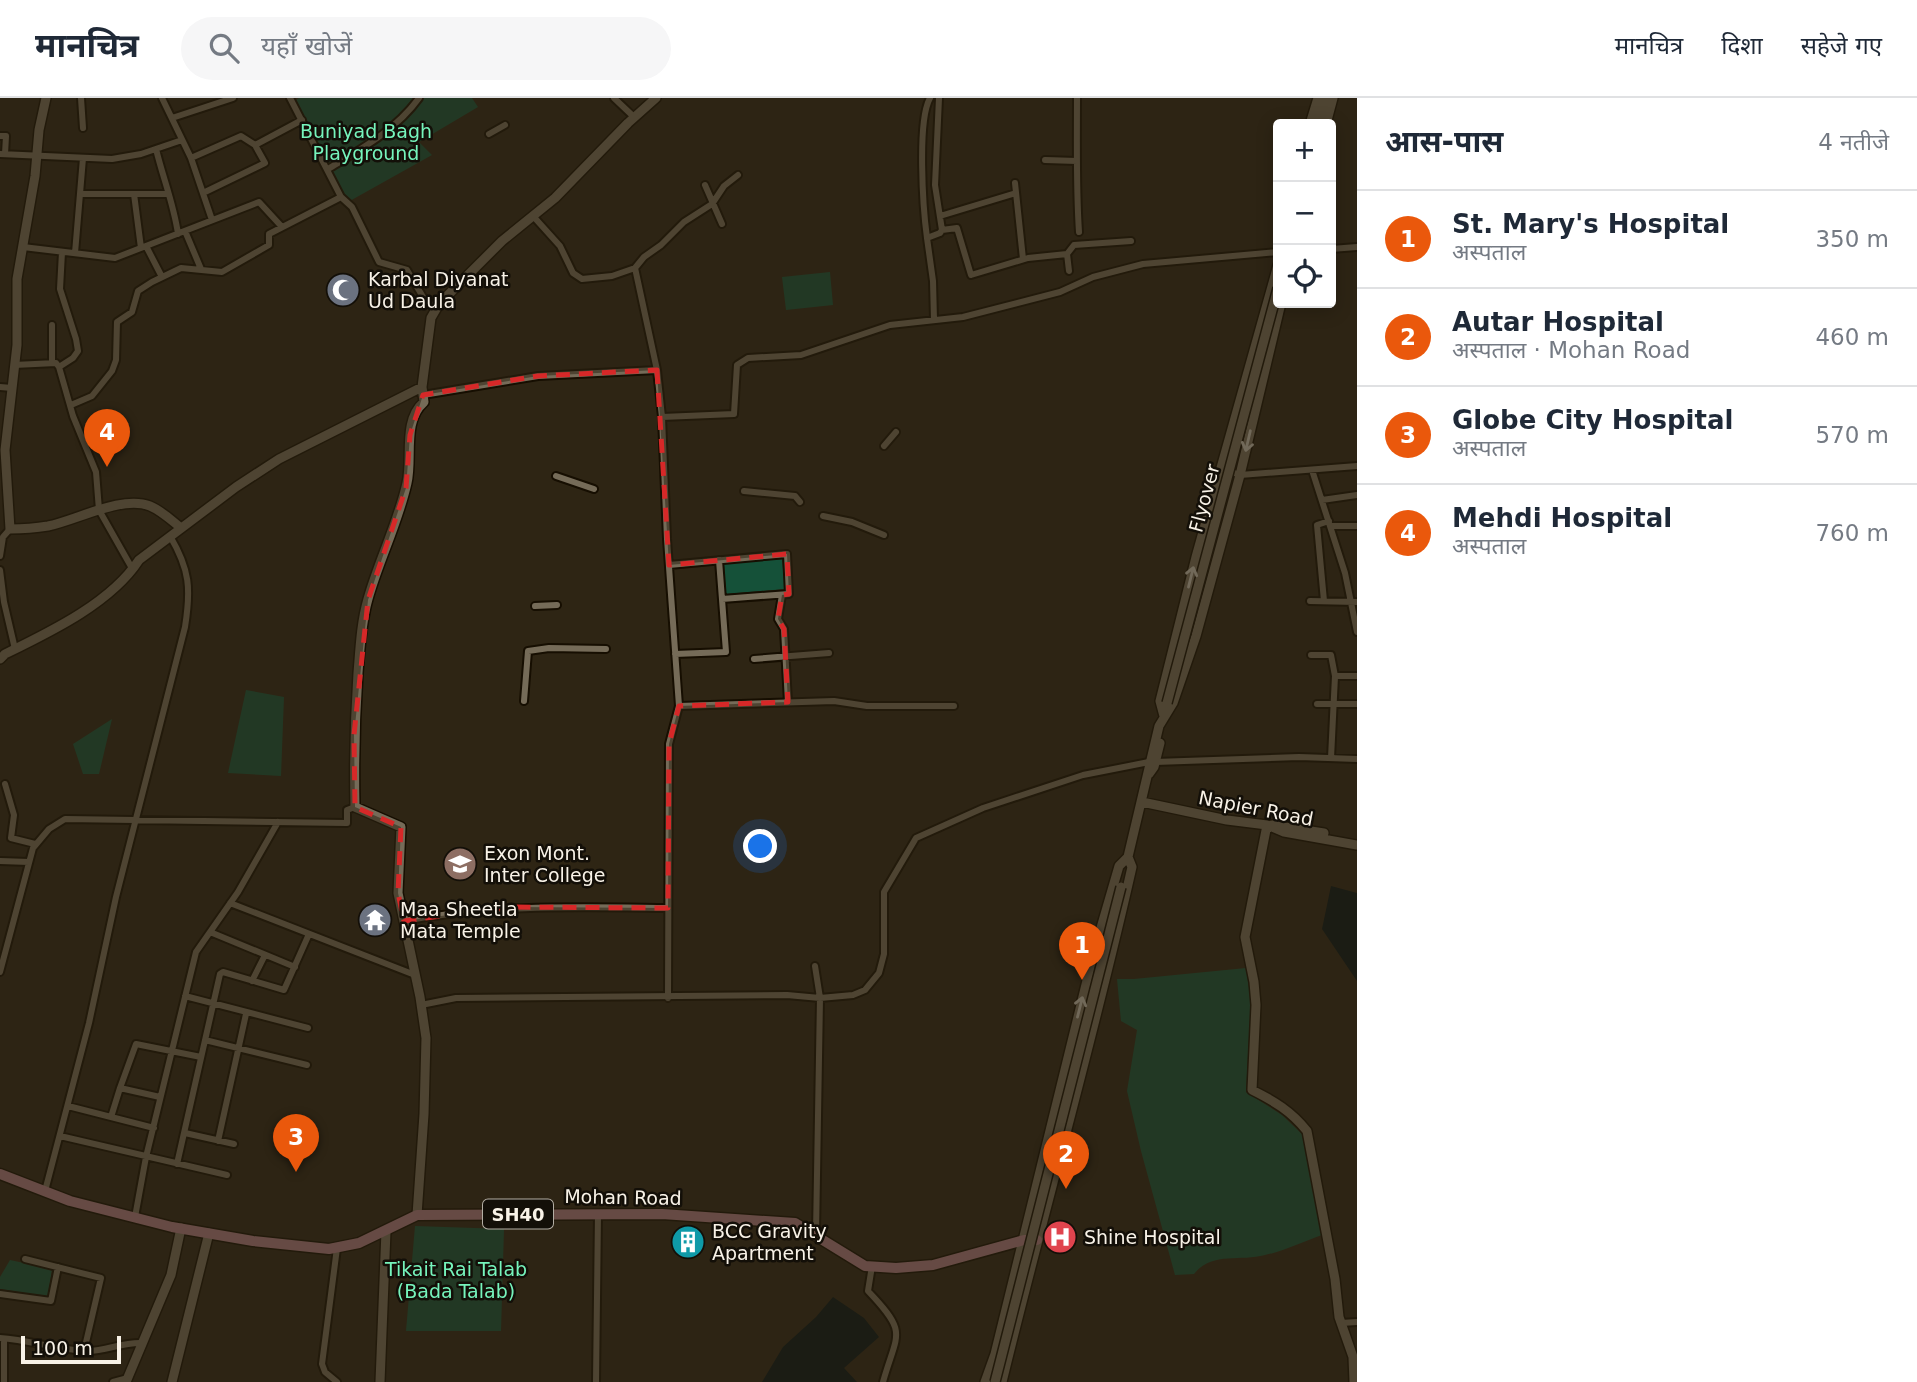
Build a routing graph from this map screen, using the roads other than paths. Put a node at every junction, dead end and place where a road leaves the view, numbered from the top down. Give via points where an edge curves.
1 (46, 98) edge
2 (81, 98) edge
3 (162, 98) edge
4 (233, 98) edge
5 (289, 98) edge
6 (419, 98) edge
7 (614, 98) edge
8 (656, 98) edge
9 (930, 98) edge
10 (939, 98) edge
11 (1077, 98) edge
12 (1318, 98) edge
13 (1325, 98) edge
14 (1333, 98) edge
15 (634, 117) junction
16 (172, 118) junction
17 (1312, 119) edge
18 (1319, 119) edge
19 (1327, 119) edge
20 (302, 120) junction
21 (505, 125) dead end
22 (83, 128) dead end
23 (489, 134) dead end
24 (924, 135) junction
25 (937, 135) junction
26 (0, 136) edge
27 (182, 140) junction
28 (256, 145) junction
29 (156, 149) junction
30 (3, 154) edge
31 (37, 155) junction
32 (83, 158) junction
33 (191, 158) junction
34 (1045, 160) dead end
35 (1077, 161) junction
36 (328, 169) junction
37 (738, 175) dead end
38 (1015, 183) dead end
39 (705, 185) dead end
40 (203, 193) junction
41 (1016, 193) junction
42 (80, 194) junction
43 (134, 194) junction
44 (167, 194) junction
45 (341, 197) junction
46 (712, 204) junction
47 (533, 216) junction
48 (940, 216) junction
49 (212, 220) junction
50 (722, 224) dead end
51 (282, 227) junction
52 (942, 230) junction
53 (182, 232) junction
54 (1079, 232) dead end
55 (927, 238) junction
56 (1131, 241) dead end
57 (23, 247) junction
58 (144, 247) junction
59 (1357, 247) edge
60 (1336, 248) edge
61 (62, 252) junction
62 (1273, 252) edge
63 (75, 254) junction
64 (1067, 254) junction
65 (1023, 259) junction
66 (635, 268) junction
67 (201, 269) junction
68 (1069, 271) dead end
69 (162, 277) junction
70 (1273, 283) edge
71 (1273, 307) edge
72 (1280, 308) edge
73 (436, 309) junction
74 (934, 320) junction
75 (52, 325) dead end
76 (14, 365) junction
77 (55, 365) junction
78 (657, 370) junction
79 (0, 387) edge
80 (12, 388) junction
81 (423, 391) junction
82 (71, 405) junction
83 (662, 417) junction
84 (895, 432) dead end
85 (884, 446) dead end
86 (1357, 466) edge
87 (1221, 469) junction
88 (1312, 470) junction
89 (1240, 475) junction
90 (556, 476) dead end
91 (594, 489) dead end
92 (744, 491) dead end
93 (1357, 495) edge
94 (1322, 500) junction
95 (800, 502) dead end
96 (99, 510) junction
97 (824, 516) dead end
98 (1330, 524) junction
99 (1357, 526) edge
100 (181, 528) junction
101 (10, 529) junction
102 (170, 536) junction
103 (884, 536) dead end
104 (0, 556) edge
105 (719, 560) junction
106 (669, 565) junction
107 (0, 570) edge
108 (133, 570) junction
109 (782, 595) junction
110 (2, 599) edge
111 (722, 599) junction
112 (1310, 601) dead end
113 (1324, 601) junction
114 (1354, 601) edge
115 (557, 605) dead end
116 (535, 606) dead end
117 (8, 622) junction
118 (0, 625) edge
119 (1357, 632) edge
120 (15, 649) junction
121 (606, 649) dead end
122 (829, 653) dead end
123 (675, 654) junction
124 (1311, 655) dead end
125 (786, 657) junction
126 (0, 659) edge
127 (754, 659) dead end
128 (1335, 676) junction
129 (1357, 676) edge
130 (524, 701) dead end
131 (788, 702) junction
132 (1317, 704) dead end
133 (1334, 704) junction
134 (1357, 704) edge
135 (679, 706) junction
136 (954, 706) dead end
137 (1163, 719) junction
138 (1331, 758) junction
139 (1357, 759) edge
140 (1152, 762) junction
141 (5, 784) dead end
142 (1145, 803) junction
143 (355, 807) junction
144 (137, 820) junction
145 (278, 822) junction
146 (1267, 825) junction
147 (1357, 842) edge
148 (35, 844) junction
149 (1128, 857) junction
150 (0, 860) edge
151 (29, 862) junction
152 (230, 903) junction
153 (668, 908) junction
154 (404, 921) junction
155 (210, 932) junction
156 (309, 934) junction
157 (265, 955) junction
158 (815, 966) dead end
159 (295, 967) junction
160 (0, 972) edge
161 (415, 975) junction
162 (253, 981) junction
163 (185, 996) junction
164 (668, 998) junction
165 (820, 998) junction
166 (214, 1004) junction
167 (421, 1005) junction
168 (246, 1014) junction
169 (308, 1028) dead end
170 (205, 1040) junction
171 (239, 1048) junction
172 (173, 1051) junction
173 (201, 1057) junction
174 (307, 1065) dead end
175 (120, 1088) junction
176 (160, 1097) junction
177 (68, 1106) junction
178 (111, 1116) junction
179 (154, 1128) junction
180 (185, 1133) junction
181 (60, 1136) junction
182 (218, 1141) junction
183 (234, 1144) dead end
184 (146, 1157) junction
185 (177, 1164) junction
186 (0, 1174) edge
187 (227, 1175) dead end
188 (45, 1191) junction
189 (598, 1214) junction
190 (417, 1215) junction
191 (135, 1217) junction
192 (181, 1228) junction
193 (386, 1231) junction
194 (209, 1233) junction
195 (816, 1234) junction
196 (1024, 1240) junction
197 (1037, 1240) junction
198 (337, 1248) junction
199 (25, 1259) dead end
200 (872, 1266) junction
201 (58, 1267) junction
202 (0, 1294) edge
203 (1357, 1322) edge
204 (1341, 1323) junction
205 (2, 1338) edge
206 (142, 1343) junction
207 (84, 1351) junction
208 (127, 1380) edge
209 (4, 1382) edge
210 (113, 1382) edge
211 (172, 1382) edge
212 (337, 1382) edge
213 (380, 1382) edge
214 (596, 1382) edge
215 (883, 1382) edge
216 (985, 1382) edge
217 (995, 1382) edge
218 (1002, 1382) edge
219 (1354, 1382) edge

1 - 31 street
2 - 22 street
3 - 16 street
4 - 16 street
5 - 20 street
6 - 36 street via 383,135
7 - 15 street
8 - 15 street
9 - 24 street
10 - 25 street
11 - 35 street
12 - 17 street
13 - 18 street
14 - 19 street
15 - 47 street
16 - 27 street
20 - 28 street
20 - 36 street
21 - 23 street
24 - 25 street
24 - 55 street
25 - 48 street via 935,185
26 - 30 street via 6,136
27 - 29 street
27 - 33 street
28 - 33 street via 241,136
28 - 40 street via 264,163
29 - 32 street via 112,159
29 - 44 street
30 - 31 street
31 - 32 street
31 - 57 street
32 - 42 street
33 - 40 street
34 - 35 street
35 - 54 street
36 - 45 street
37 - 46 street
38 - 41 street
39 - 46 street
40 - 49 street
41 - 48 street
41 - 65 street
42 - 43 street
42 - 63 street
43 - 44 street
43 - 58 street
44 - 53 street
45 - 51 street
45 - 73 street via 352,206 379,262 407,270
46 - 50 street
46 - 66 street via 684,222
47 - 66 street via 561,246 573,273 582,279
47 - 73 street
48 - 52 street
49 - 51 street via 258,202
49 - 53 street
51 - 67 street via 270,234 269,245 222,272
52 - 55 street
52 - 65 street via 957,229 971,275
53 - 58 street
53 - 67 street
55 - 74 street
56 - 64 street via 1074,246
57 - 61 street
57 - 76 street
58 - 63 street via 115,258
58 - 69 street
59 - 60 street
61 - 63 street
61 - 77 street via 60,289 78,351
62 - 74 street via 1143,264 1093,277 1060,292
64 - 65 street
64 - 68 street
66 - 78 street
67 - 69 street via 181,268
69 - 82 street via 138,291 132,312 117,322 112,371 92,396
70 - 87 street
71 - 137 street, Flyover, bridge
72 -> 89 street
73 - 81 street via 431,318
74 - 83 street via 890,325 801,355 748,358 737,365 734,414
75 - 77 street
76 - 77 street
76 - 80 street
77 - 82 street
78 - 81 street via 538,376
78 - 83 street
79 - 80 street
80 - 101 street via 5,450
81 - 100 street via 278,459
81 - 143 street via 424,402 416,409 410,435 408,480 366,608 354,735
82 - 96 street via 96,472
83 - 106 street
84 - 85 street
86 - 88 street
87 - 89 street
137 -> 87 street via 1160,701
88 - 89 street
88 - 94 street
89 - 137 street via 1196,636 1175,700
90 - 91 street
92 - 95 street via 795,496
93 - 94 street
94 - 98 street
96 - 100 street via 130,503 148,505
96 - 101 street via 50,525
96 - 108 street
97 - 103 street
98 - 99 street
98 - 113 street via 1317,525
98 - 114 street
100 - 102 street
101 - 104 street via 3,537
102 - 108 street
102 - 144 street via 183,559 190,595
105 - 106 street
105 - 109 street via 788,554 789,594
105 - 111 street
106 - 123 street
107 - 110 street
108 - 120 street via 53,630
109 - 111 street
109 - 125 street via 778,618 784,629
110 - 117 street
111 - 123 street via 726,652
112 - 113 street
113 - 114 street
114 - 119 street
115 - 116 street
117 - 118 street
117 - 120 street
120 - 126 street
121 - 130 street via 528,651
122 - 125 street
123 - 135 street
124 - 128 street via 1331,655
125 - 127 street
125 - 131 street
128 - 129 street
128 - 133 street
131 - 135 street
131 - 136 street
132 - 133 street
133 - 134 street
133 - 138 street
135 - 153 street via 668,744
137 - 140 street
138 - 139 street
138 - 140 street
140 - 142 street
140 - 165 street via 1083,775 983,808 916,838 884,892 884,954 879,973 861,992
141 - 148 street via 14,815 11,838
142 - 146 street, Napier Road
142 - 149 street
143 - 145 street via 347,810 347,823
143 - 154 street via 401,827 398,892
144 - 145 street
144 - 148 street via 65,819
144 - 177 street
145 - 152 street
146 - 147 street, Napier Road via 1284,832
146 - 204 street via 1245,937 1256,1005 1252,1090 1281,1105 1307,1131
148 - 151 street
196 -> 149 street via 1094,952 1119,866
149 - 197 street via 1132,867 1114,949
149 - 217 street, bridge
150 - 151 street
151 - 160 street
152 - 155 street
152 - 156 street
153 - 154 street via 508,907
153 - 164 street
154 - 161 street
155 - 157 street
155 - 163 street via 196,952
156 - 159 street
156 - 161 street
157 - 159 street
157 - 162 street
158 - 165 street
159 - 162 street via 282,990
161 - 167 street
162 - 166 street via 222,972
163 - 166 street
163 - 172 street
164 - 165 street
164 - 167 street via 456,998
165 - 195 street
166 - 168 street
166 - 170 street
167 - 190 street via 426,1038
168 - 169 street
168 - 171 street
170 - 171 street
170 - 173 street
171 - 174 street
171 - 182 street
172 - 173 street
172 - 175 street via 136,1044
172 - 176 street
173 - 180 street
175 - 176 street
175 - 178 street
176 - 179 street
177 - 178 street
177 - 181 street
178 - 179 street
179 - 184 street
180 - 182 street
180 - 185 street
181 - 184 street
181 - 188 street
182 - 183 street
184 - 185 street
184 - 191 street
185 - 187 street
186 - 188 main road, Mohan Road / SH40
188 - 191 main road, Mohan Road / SH40
189 - 190 main road, Mohan Road / SH40
189 - 195 main road, Mohan Road / SH40 via 795,1223
189 - 214 street
190 - 193 main road, Mohan Road / SH40
191 - 192 main road, Mohan Road / SH40
192 - 194 main road, Mohan Road / SH40
192 - 206 street via 171,1275
193 - 198 main road, Mohan Road / SH40
193 - 213 street
194 - 198 main road, Mohan Road / SH40
194 - 211 street
195 - 200 main road, Mohan Road / SH40
196 - 197 main road, Mohan Road / SH40
196 - 200 main road, Mohan Road / SH40 via 933,1265
196 - 216 street
197 - 218 street
198 - 212 street via 322,1364
199 - 201 street
200 - 215 street via 868,1291 898,1332
201 - 202 street via 51,1301
201 - 207 street via 101,1278
203 - 204 street
204 - 219 street via 1353,1357
205 - 207 street
205 - 209 street
206 - 207 street
206 - 208 street
208 - 210 street

